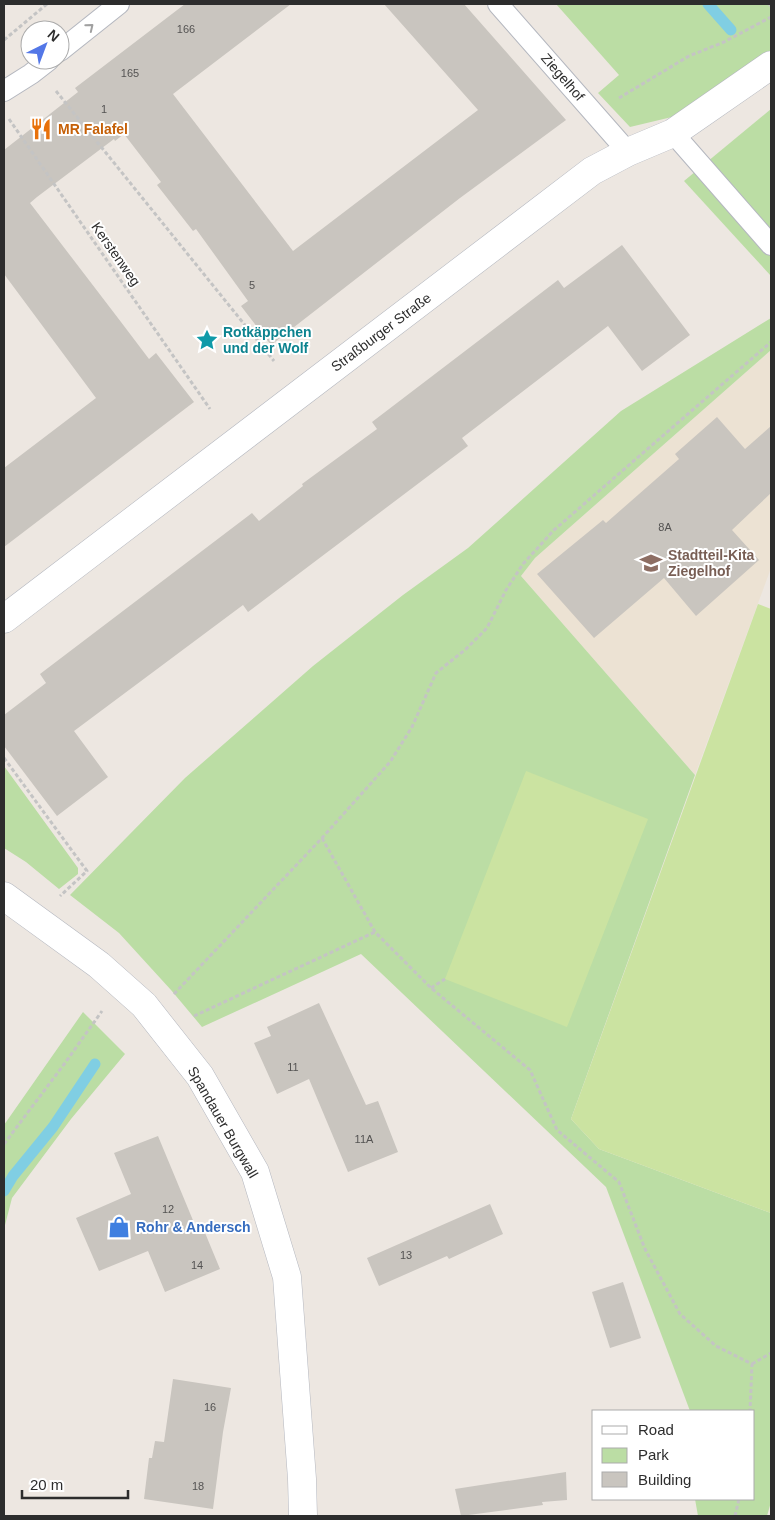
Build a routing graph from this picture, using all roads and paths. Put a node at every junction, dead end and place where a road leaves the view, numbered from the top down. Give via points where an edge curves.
1 (48, 4) edge
2 (119, 4) edge
3 (498, 4) edge
4 (771, 17) edge
5 (4, 40) edge
6 (70, 43) edge
7 (771, 65) edge
8 (36, 70) edge
9 (56, 90) dead end
10 (4, 91) edge
11 (619, 98) dead end
12 (4, 113) edge
13 (673, 133) junction
14 (628, 152) junction
15 (771, 245) edge
16 (771, 342) edge
17 (274, 361) dead end
18 (210, 409) dead end
19 (4, 619) edge
20 (4, 758) edge
21 (322, 838) junction
22 (4, 896) edge
23 (60, 896) dead end
24 (375, 932) junction
25 (445, 979) dead end
26 (431, 988) junction
27 (169, 1000) dead end
28 (106, 1006) dead end
29 (185, 1020) dead end
30 (4, 1144) edge
31 (771, 1353) edge
32 (752, 1364) junction
33 (750, 1410) edge
34 (739, 1500) edge
35 (303, 1516) edge
36 (735, 1516) edge

1 - 5 path
6 -> 2 lane
3 - 14 lane, Ziegelhof
4 - 11 path via 689,56
7 - 13 street, Straßburger Straße
8 - 10 lane
9 - 17 path
12 - 18 path, Kerstenweg
13 - 14 street, Straßburger Straße
13 - 15 lane
14 - 19 street, Straßburger Straße via 592,171
16 - 21 path via 562,523 523,564 487,628 436,673 412,727 390,762
20 - 23 path via 87,871
21 - 24 path
21 - 27 path
22 - 35 street, Spandauer Burgwall via 99,965 144,1005 200,1076 256,1172 287,1277
24 - 26 path
24 - 29 path
25 - 26 path
26 - 32 path via 530,1070 557,1130 619,1182 645,1249 680,1314 716,1346
28 - 30 path
31 - 32 path
32 - 33 path
34 - 36 path

